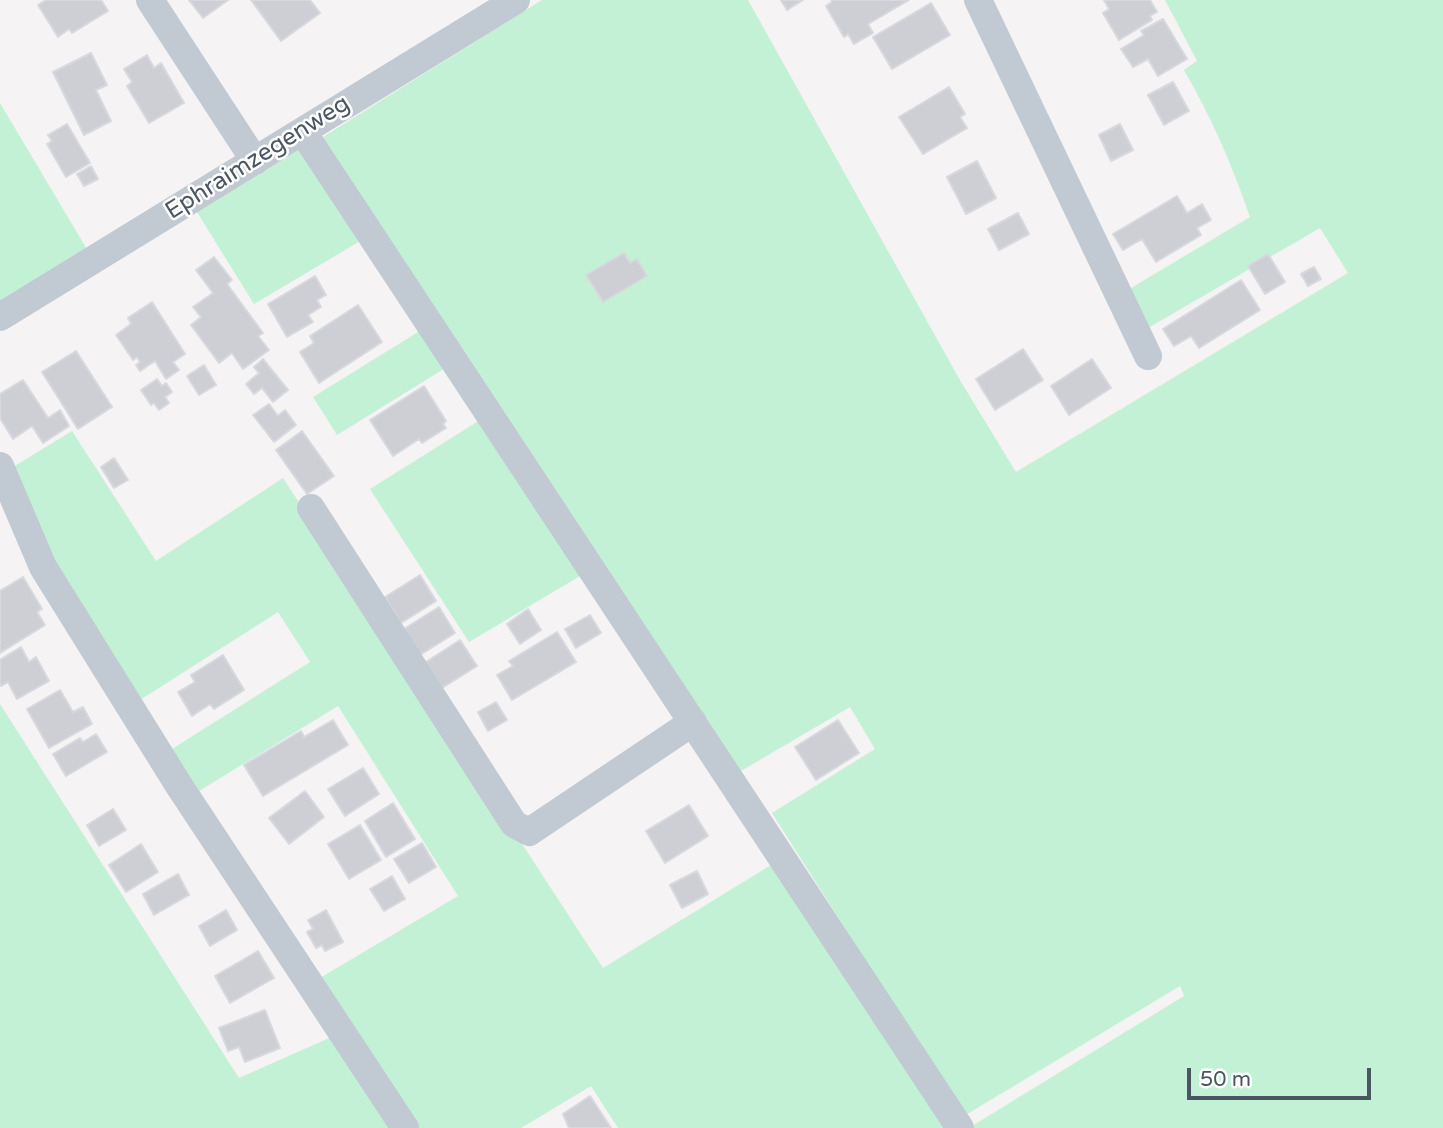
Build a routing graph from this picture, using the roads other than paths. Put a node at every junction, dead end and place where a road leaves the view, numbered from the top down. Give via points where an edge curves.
1 (149, 0) edge
2 (516, 0) edge
3 (978, 0) edge
4 (303, 132) junction
5 (255, 161) junction
6 (0, 317) edge
7 (1147, 356) dead end
8 (0, 466) edge
9 (311, 508) dead end
10 (693, 722) junction
11 (405, 1128) edge
12 (960, 1128) edge

1 - 5 street
2 - 4 street, Ephraimzegenweg
3 - 7 street
4 - 5 street, Ephraimzegenweg
4 - 10 street
5 - 6 street, Ephraimzegenweg
8 - 11 street via 43,567 178,784
9 - 10 street via 521,830 529,832
10 - 12 street

